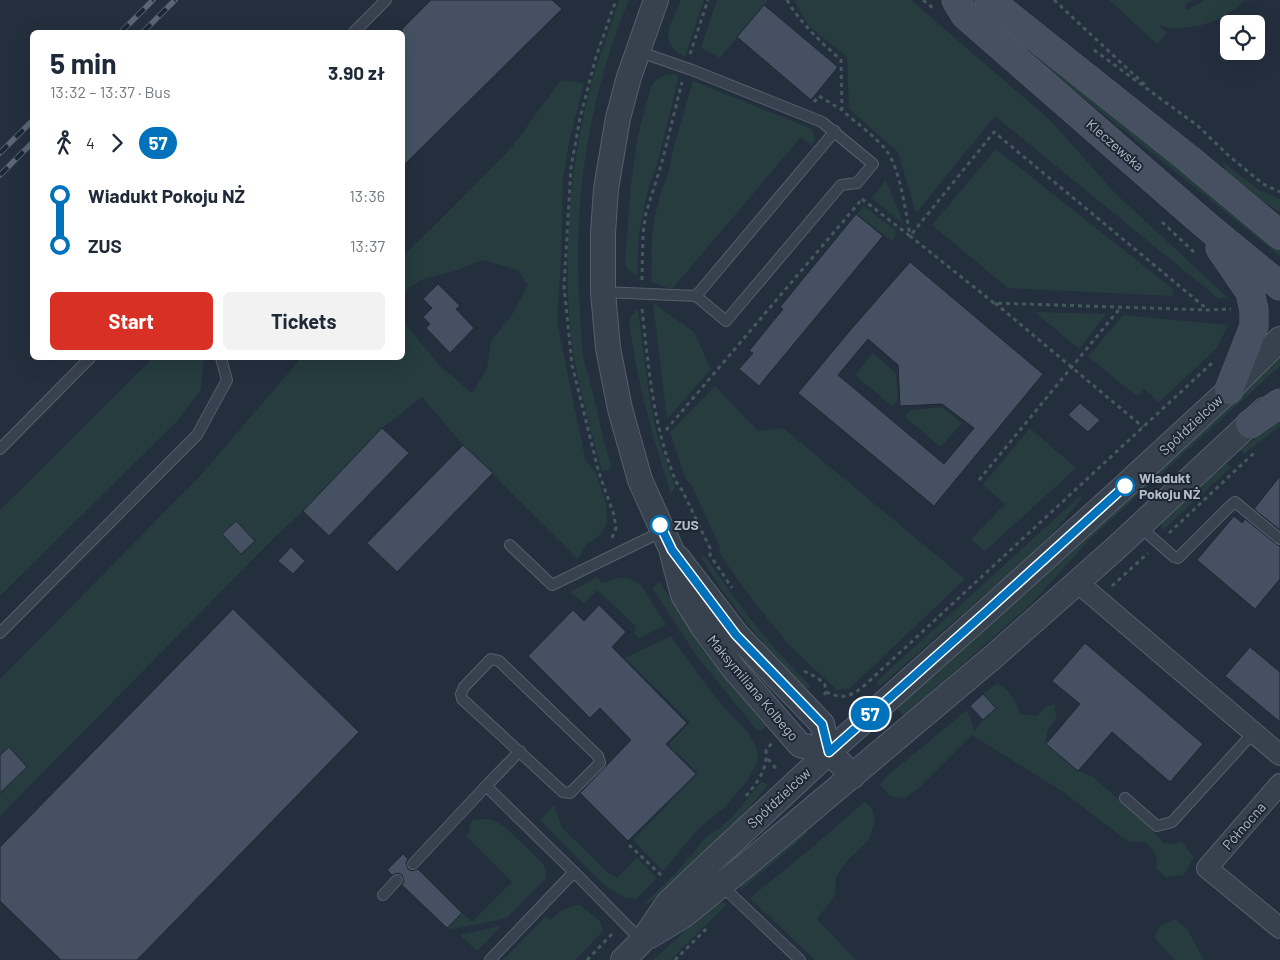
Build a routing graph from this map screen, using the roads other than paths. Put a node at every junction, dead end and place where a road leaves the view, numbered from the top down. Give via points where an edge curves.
1 (386, 0) edge
2 (656, 0) edge
3 (956, 0) edge
4 (989, 0) edge
5 (356, 30) edge
6 (637, 51) junction
7 (835, 132) junction
8 (1232, 196) junction
9 (1280, 219) edge
10 (1208, 227) junction
11 (1280, 235) edge
12 (1280, 286) edge
13 (603, 292) junction
14 (696, 296) junction
15 (1280, 339) edge
16 (88, 360) edge
17 (221, 360) edge
18 (1229, 390) junction
19 (1280, 394) edge
20 (1280, 403) edge
21 (1250, 424) junction
22 (0, 449) edge
23 (1139, 526) junction
24 (1280, 538) edge
25 (667, 540) junction
26 (510, 545) dead end
27 (1077, 582) junction
28 (0, 633) edge
29 (1254, 732) junction
30 (520, 751) junction
31 (829, 752) junction
32 (1280, 755) edge
33 (853, 776) junction
34 (1280, 784) edge
35 (486, 786) junction
36 (1125, 798) dead end
37 (413, 864) dead end
38 (574, 872) junction
39 (398, 880) dead end
40 (721, 885) junction
41 (383, 895) dead end
42 (1280, 928) edge
43 (642, 941) junction
44 (490, 960) edge
45 (623, 960) edge
46 (800, 960) edge

1 - 5 lane
2 - 6 street, Maksymiliana Kolbego
3 - 10 main road, Kleczewska via 965,15
4 - 8 main road
6 - 7 lane via 822,122
6 - 13 street, Maksymiliana Kolbego via 618,118 608,172
7 - 14 lane
7 - 14 lane via 873,164 857,183 841,185 726,321
8 - 9 main road
8 - 11 main road
10 - 12 main road, Kleczewska
10 - 18 main road via 1250,292 1254,310 1254,326
13 - 14 lane
13 - 25 street, Maksymiliana Kolbego via 608,348 620,409 640,480
15 - 18 street, Spółdzielców
16 - 22 lane
17 - 28 lane via 227,380 197,435
18 - 31 street, Spółdzielców
19 - 21 street, Spółdzielców
20 - 21 main road
21 - 23 street, Spółdzielców
23 - 24 lane via 1178,558 1235,502
23 - 27 street, Spółdzielców
25 - 26 lane via 552,585
25 - 31 street, Maksymiliana Kolbego via 736,635 822,724
25 - 31 street, Maksymiliana Kolbego via 683,595 734,669 800,745
27 - 29 street
27 - 33 street, Spółdzielców
29 - 32 street
29 - 36 lane via 1172,822 1157,826
30 - 30 lane via 563,792 570,792 600,763 598,756 499,661 492,659 464,687 462,699
30 - 35 lane
31 - 33 street
31 - 43 street, Spółdzielców via 668,903
33 - 40 street, Spółdzielców
34 - 42 street, Północna via 1207,868
35 - 37 lane
35 - 38 lane
38 - 43 lane
38 - 44 lane
39 - 41 lane
40 - 43 street, Spółdzielców via 683,916
40 - 46 lane
43 - 45 street, Spółdzielców

